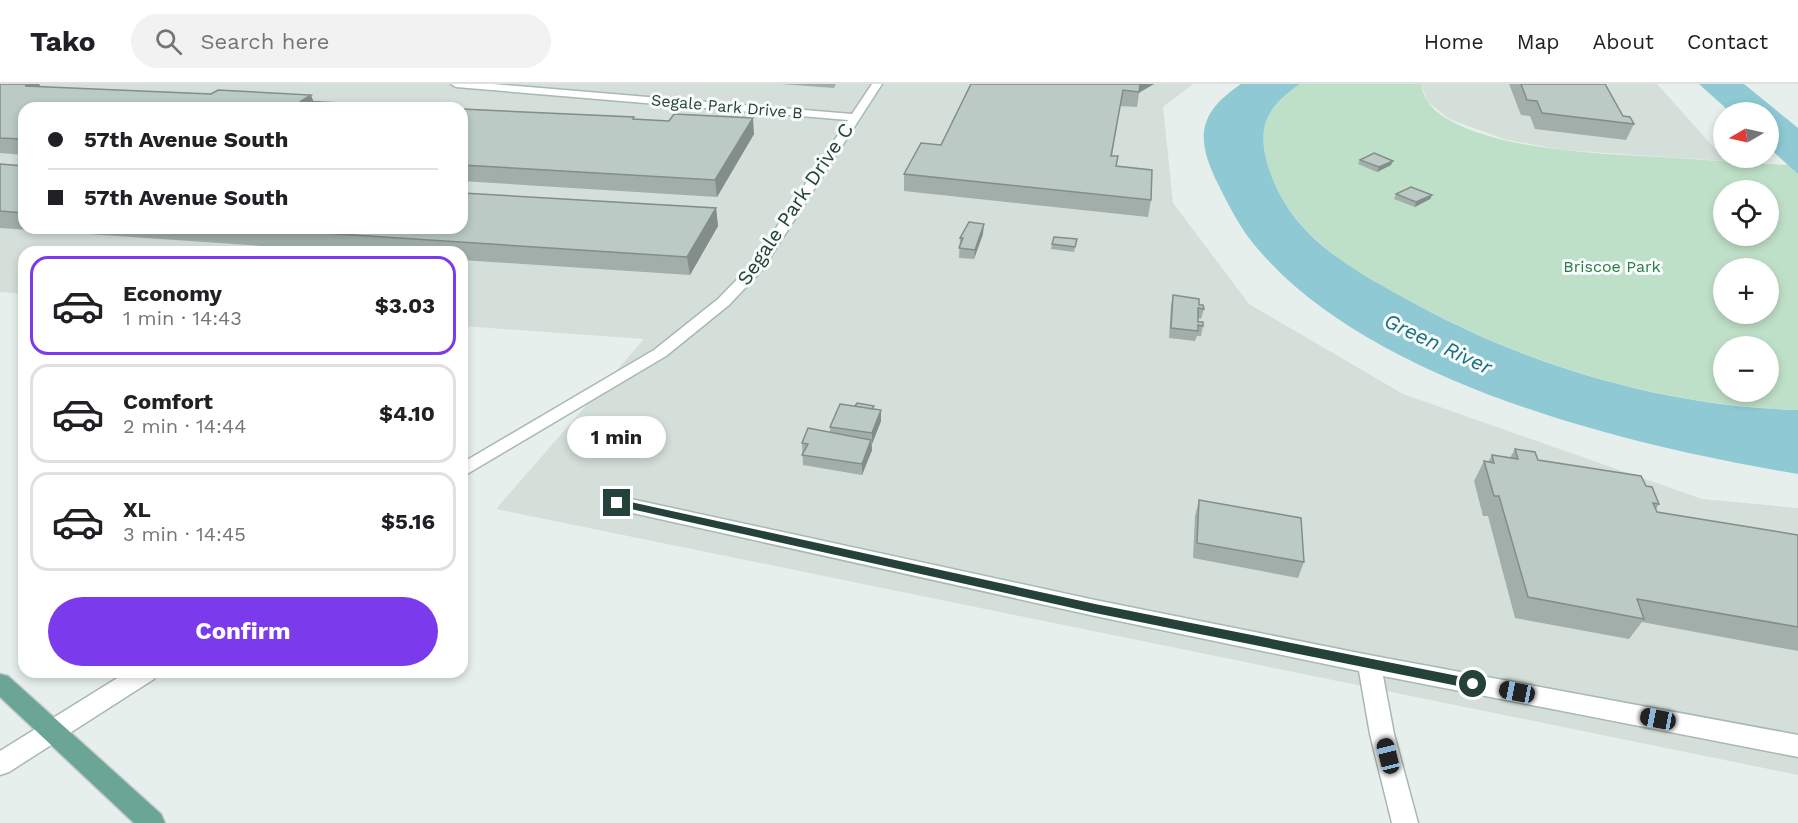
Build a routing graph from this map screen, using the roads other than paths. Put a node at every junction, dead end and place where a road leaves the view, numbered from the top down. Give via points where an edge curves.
1 (456, 84) edge
2 (877, 84) edge
3 (854, 117) junction
4 (468, 467) edge
5 (617, 503) dead end
6 (1369, 664) junction
7 (137, 678) edge
8 (0, 683) edge
9 (52, 732) junction
10 (1798, 746) edge
11 (0, 764) edge
12 (152, 823) edge
13 (1405, 823) edge

1 - 3 street, Segale Park Drive B
2 - 3 street, Segale Park Drive C
3 - 4 street, Segale Park Drive C via 757,267 735,293 660,353
5 - 6 street
6 - 10 street
6 - 13 street
7 - 9 street
8 - 9 main road
9 - 11 street
9 - 12 main road

